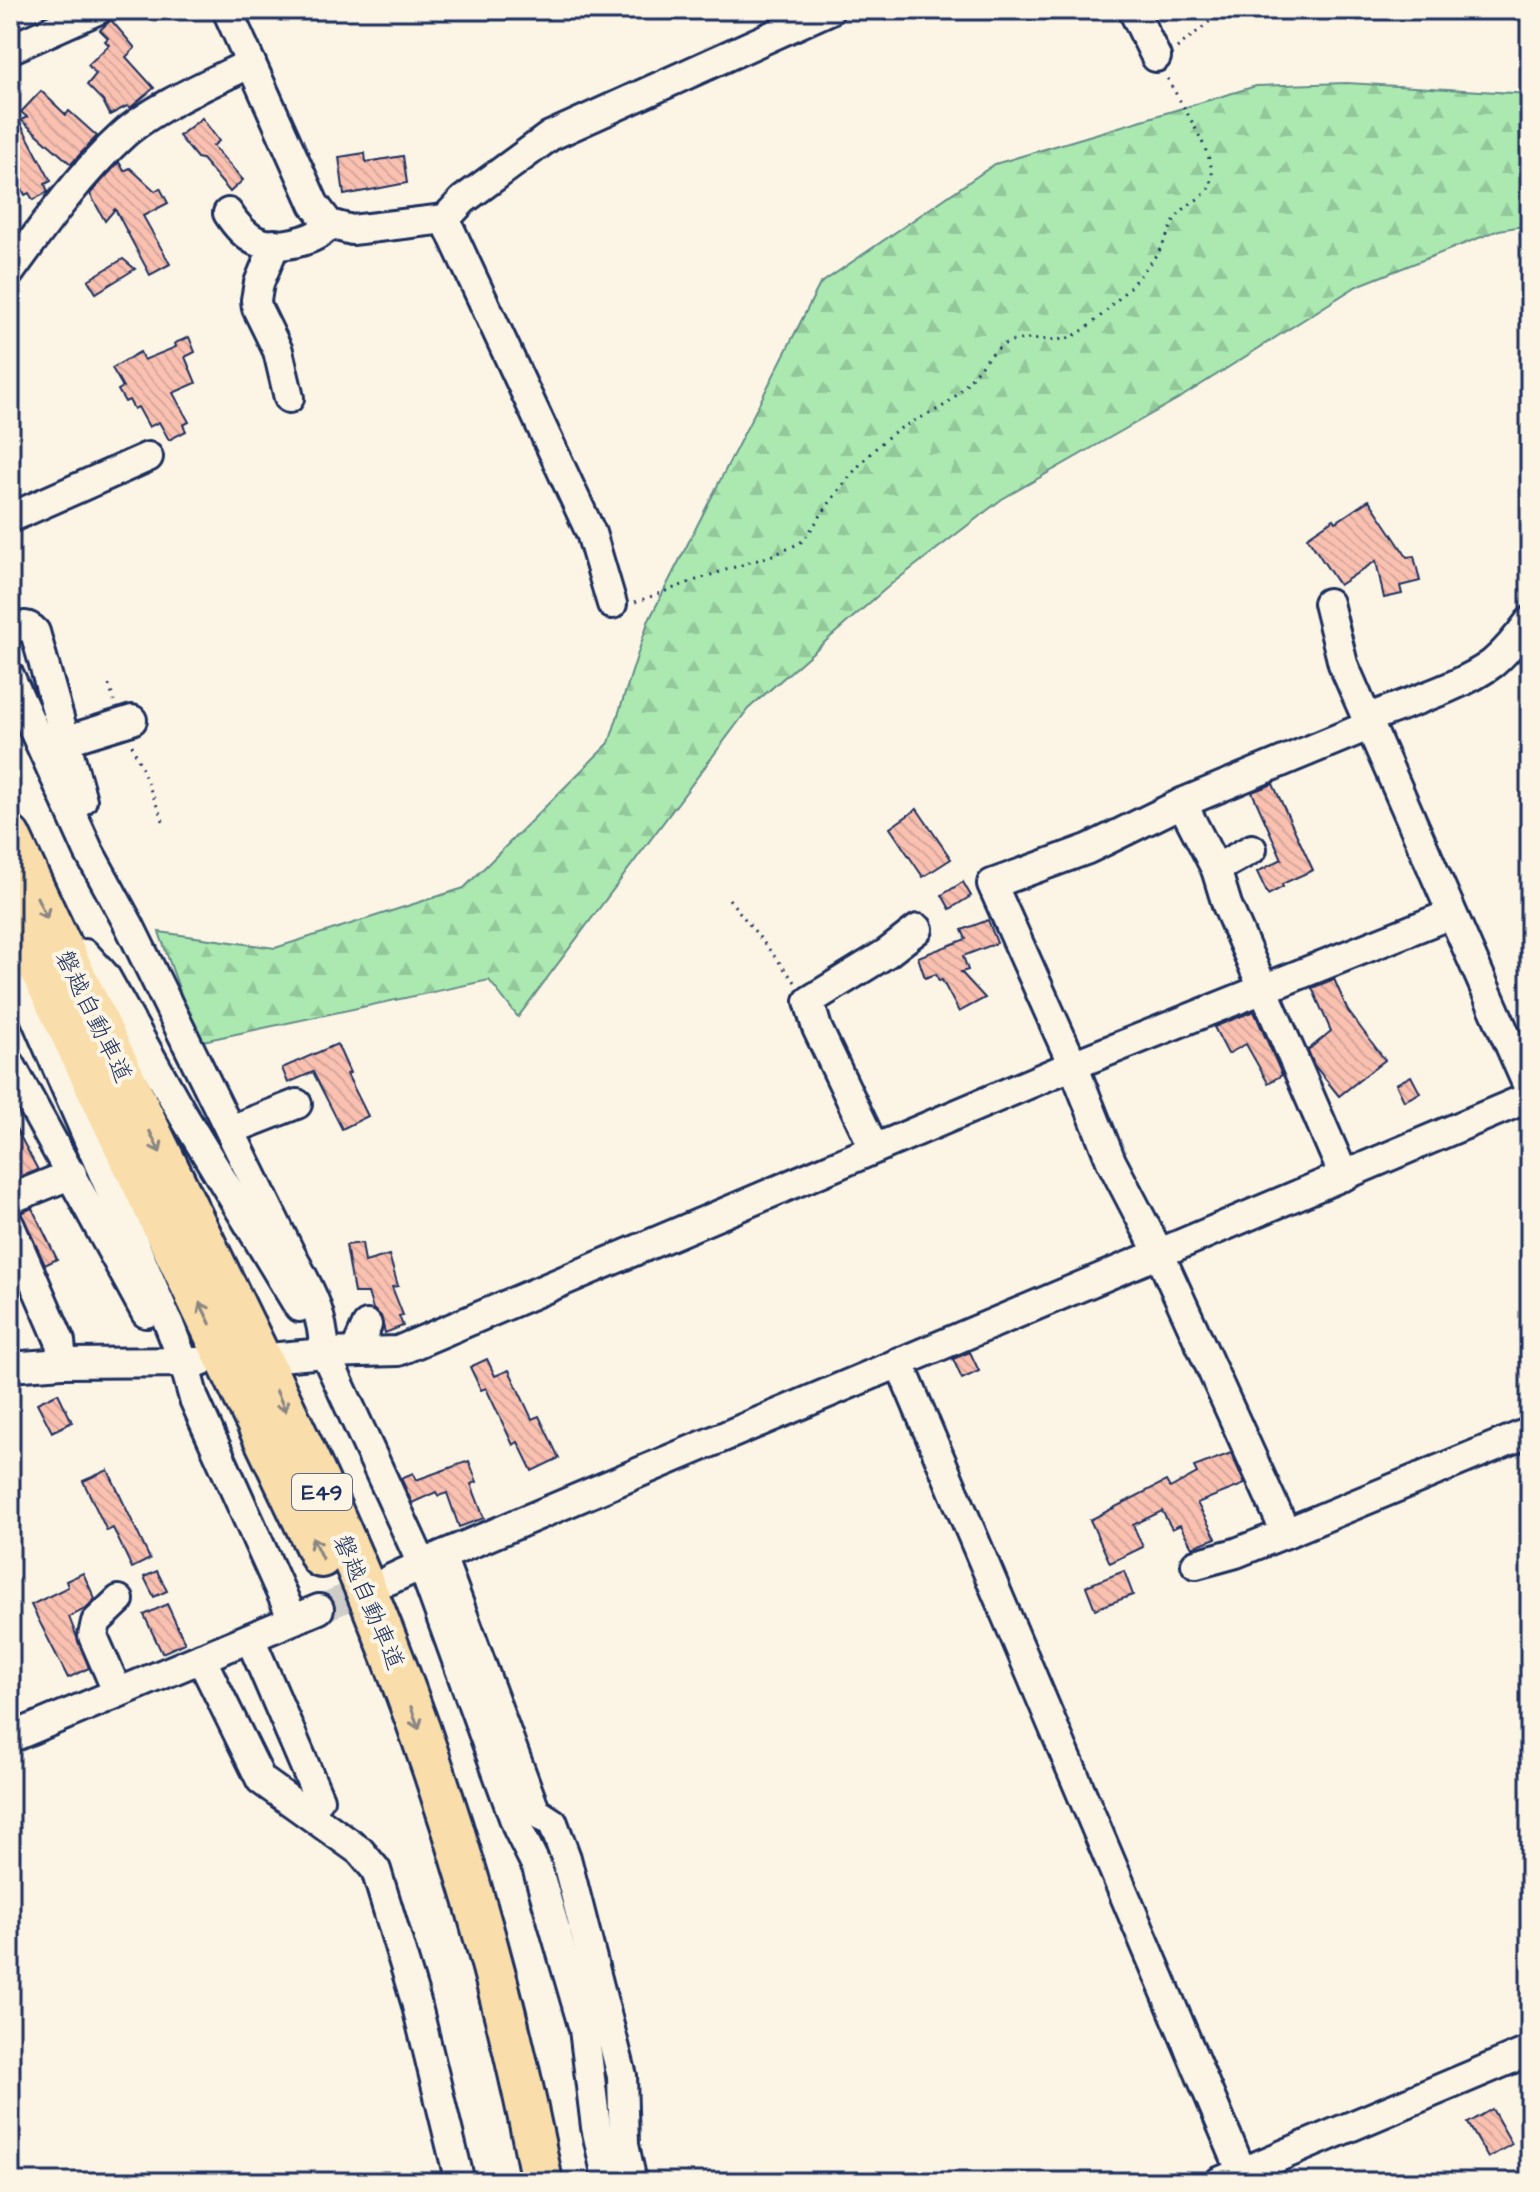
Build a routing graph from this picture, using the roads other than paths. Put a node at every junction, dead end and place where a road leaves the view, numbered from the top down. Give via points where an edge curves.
1 (97, 10) edge
2 (227, 10) edge
3 (829, 10) edge
4 (1133, 10) edge
5 (10, 49) edge
6 (1156, 58) road end
7 (251, 63) junction
8 (228, 213) dead end
9 (445, 219) junction
10 (329, 224) junction
11 (275, 244) junction
12 (10, 272) edge
13 (289, 398) dead end
14 (148, 457) dead end
15 (10, 518) edge
16 (1328, 603) dead end
17 (612, 604) road end
18 (1530, 621) edge
19 (10, 629) edge
20 (10, 677) edge
21 (1369, 718) junction
22 (128, 722) road end
23 (54, 744) junction
24 (1182, 803) junction
25 (10, 837) edge
26 (1252, 849) dead end
27 (1216, 869) junction
28 (10, 906) edge
29 (1451, 914) junction
30 (918, 929) dead end
31 (85, 954) dead end
32 (28, 984) dead end
33 (1263, 988) junction
34 (10, 1064) edge
35 (1073, 1065) junction
36 (1530, 1091) edge
37 (1530, 1097) edge
38 (297, 1104) dead end
39 (230, 1130) junction
40 (874, 1148) junction
41 (72, 1174) junction
42 (1344, 1176) junction
43 (10, 1199) edge
44 (10, 1226) edge
45 (1159, 1253) junction
46 (367, 1325) dead end
47 (355, 1352) junction
48 (325, 1353) junction
49 (279, 1357) dead end
50 (213, 1361) dead end
51 (899, 1362) junction
52 (62, 1363) junction
53 (184, 1363) junction
54 (10, 1367) edge
55 (1530, 1432) edge
56 (1286, 1533) junction
57 (432, 1560) junction
58 (1196, 1564) dead end
59 (389, 1580) tunnel mouth
60 (119, 1600) dead end
61 (250, 1638) junction
62 (201, 1658) junction
63 (117, 1691) junction
64 (10, 1738) edge
65 (319, 1799) dead end
66 (1530, 2051) edge
67 (1236, 2179) edge
68 (460, 2182) edge
69 (514, 2182) edge
70 (542, 2182) edge
71 (608, 2182) edge
72 (632, 2182) edge

1 - 5 street
2 - 7 street
3 - 9 street via 550,136
4 - 6 street
7 - 10 street via 314,204
7 - 12 street via 177,100 125,134
8 - 11 street via 254,240
9 - 10 street via 352,230
9 - 17 street via 591,533
10 - 11 street via 314,237
11 - 13 street via 256,300 278,351
14 - 15 street
16 - 21 street via 1343,664
18 - 21 street via 1513,644 1473,676
19 - 23 street via 23,625 35,632
20 - 23 street
21 - 24 street via 1361,729
21 - 29 street
22 - 23 street
23 - 39 street via 78,826
24 - 27 street
24 - 35 street via 1088,849 992,884
25 -> 70 highway, 磐越自動車道 / E49 via 275,1389 395,1661 478,1912
26 - 27 street
27 - 33 street
69 -> 28 highway, 磐越自動車道 / E49 via 485,2040 452,1920 370,1674 261,1427
29 - 33 street
29 - 36 street
30 - 40 street via 809,1001
31 - 48 street via 105,976
32 - 53 street via 34,1014
33 - 35 street
33 - 42 street
34 - 41 street
35 - 40 street
35 - 45 street via 1111,1161
37 - 42 street
38 - 39 street
39 - 48 street via 316,1300
40 - 47 street via 398,1351
41 - 43 street
41 - 53 street via 164,1347
42 - 45 street
44 - 52 street via 60,1341
45 - 51 street
45 - 56 street
46 - 47 street
47 - 48 street
48 - 49 street
48 - 57 street
50 - 53 street
51 - 57 street
51 - 67 street
52 - 53 street
52 - 54 street
53 - 61 street via 194,1399 306,1614
55 - 56 street
56 - 58 street
57 - 59 street
57 - 71 street via 518,1829 537,1867 564,1952 584,2029
57 - 72 street via 536,1812 553,1823 566,1858 622,2076 624,2145
60 - 63 street via 96,1622 93,1636
61 - 62 street
61 - 65 street
62 - 63 street
62 - 68 street via 261,1780 360,1851 376,1870 416,2002
63 - 64 street
66 - 67 street

